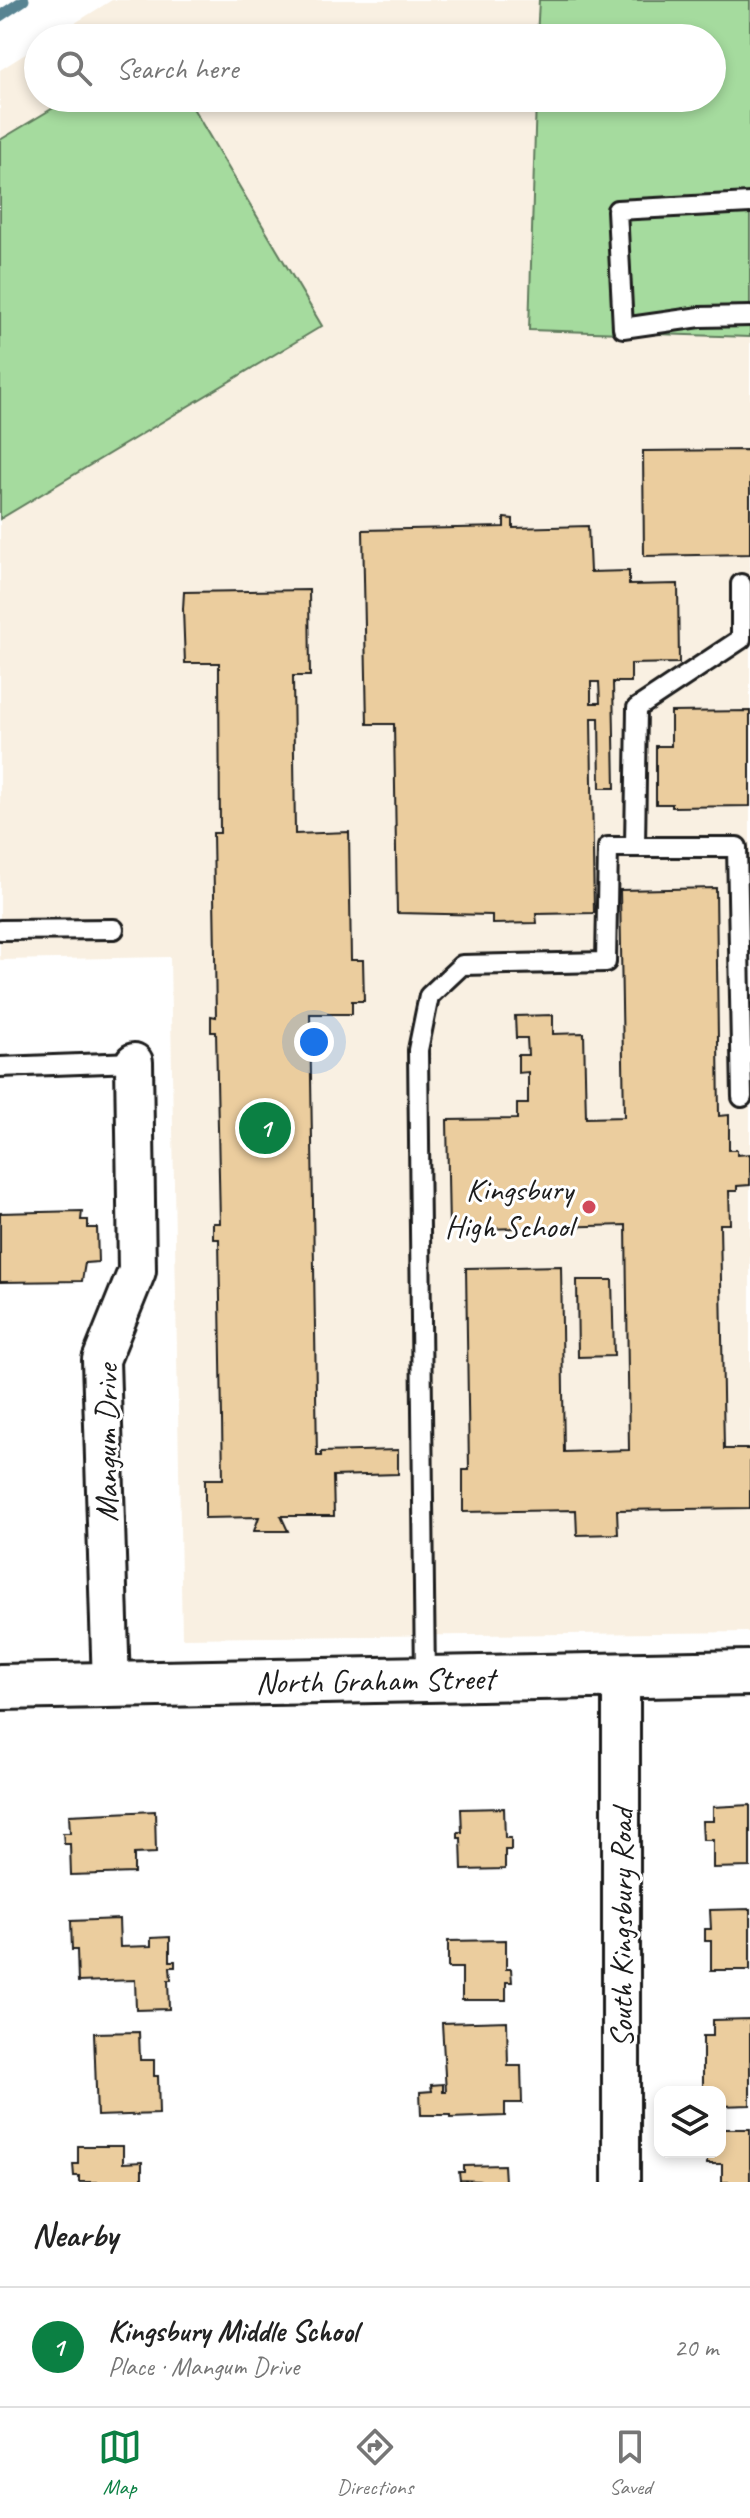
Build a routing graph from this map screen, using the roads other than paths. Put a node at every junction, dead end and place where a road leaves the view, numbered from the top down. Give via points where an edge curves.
1 (750, 203) edge
2 (750, 316) edge
3 (741, 584) dead end
4 (635, 846) junction
5 (114, 929) dead end
6 (0, 930) edge
7 (134, 1062) joint
8 (0, 1067) edge
9 (742, 1097) dead end
10 (750, 1673) edge
11 (621, 1674) junction
12 (425, 1679) junction
13 (111, 1686) junction
14 (0, 1687) edge
15 (621, 2182) edge

1 - 2 lane via 617,210 623,328
3 - 4 lane via 741,639 637,708
4 - 9 lane via 737,847
4 - 12 lane via 608,847 606,962 462,965 429,996 418,1050
5 - 6 lane
7 - 8 lane
7 - 13 street, Mangum Drive via 137,1271 101,1360
10 - 11 main road, North Graham Street
11 - 12 main road, North Graham Street
11 - 15 street, South Kingsbury Road
12 - 13 main road, North Graham Street
13 - 14 main road, North Graham Street

